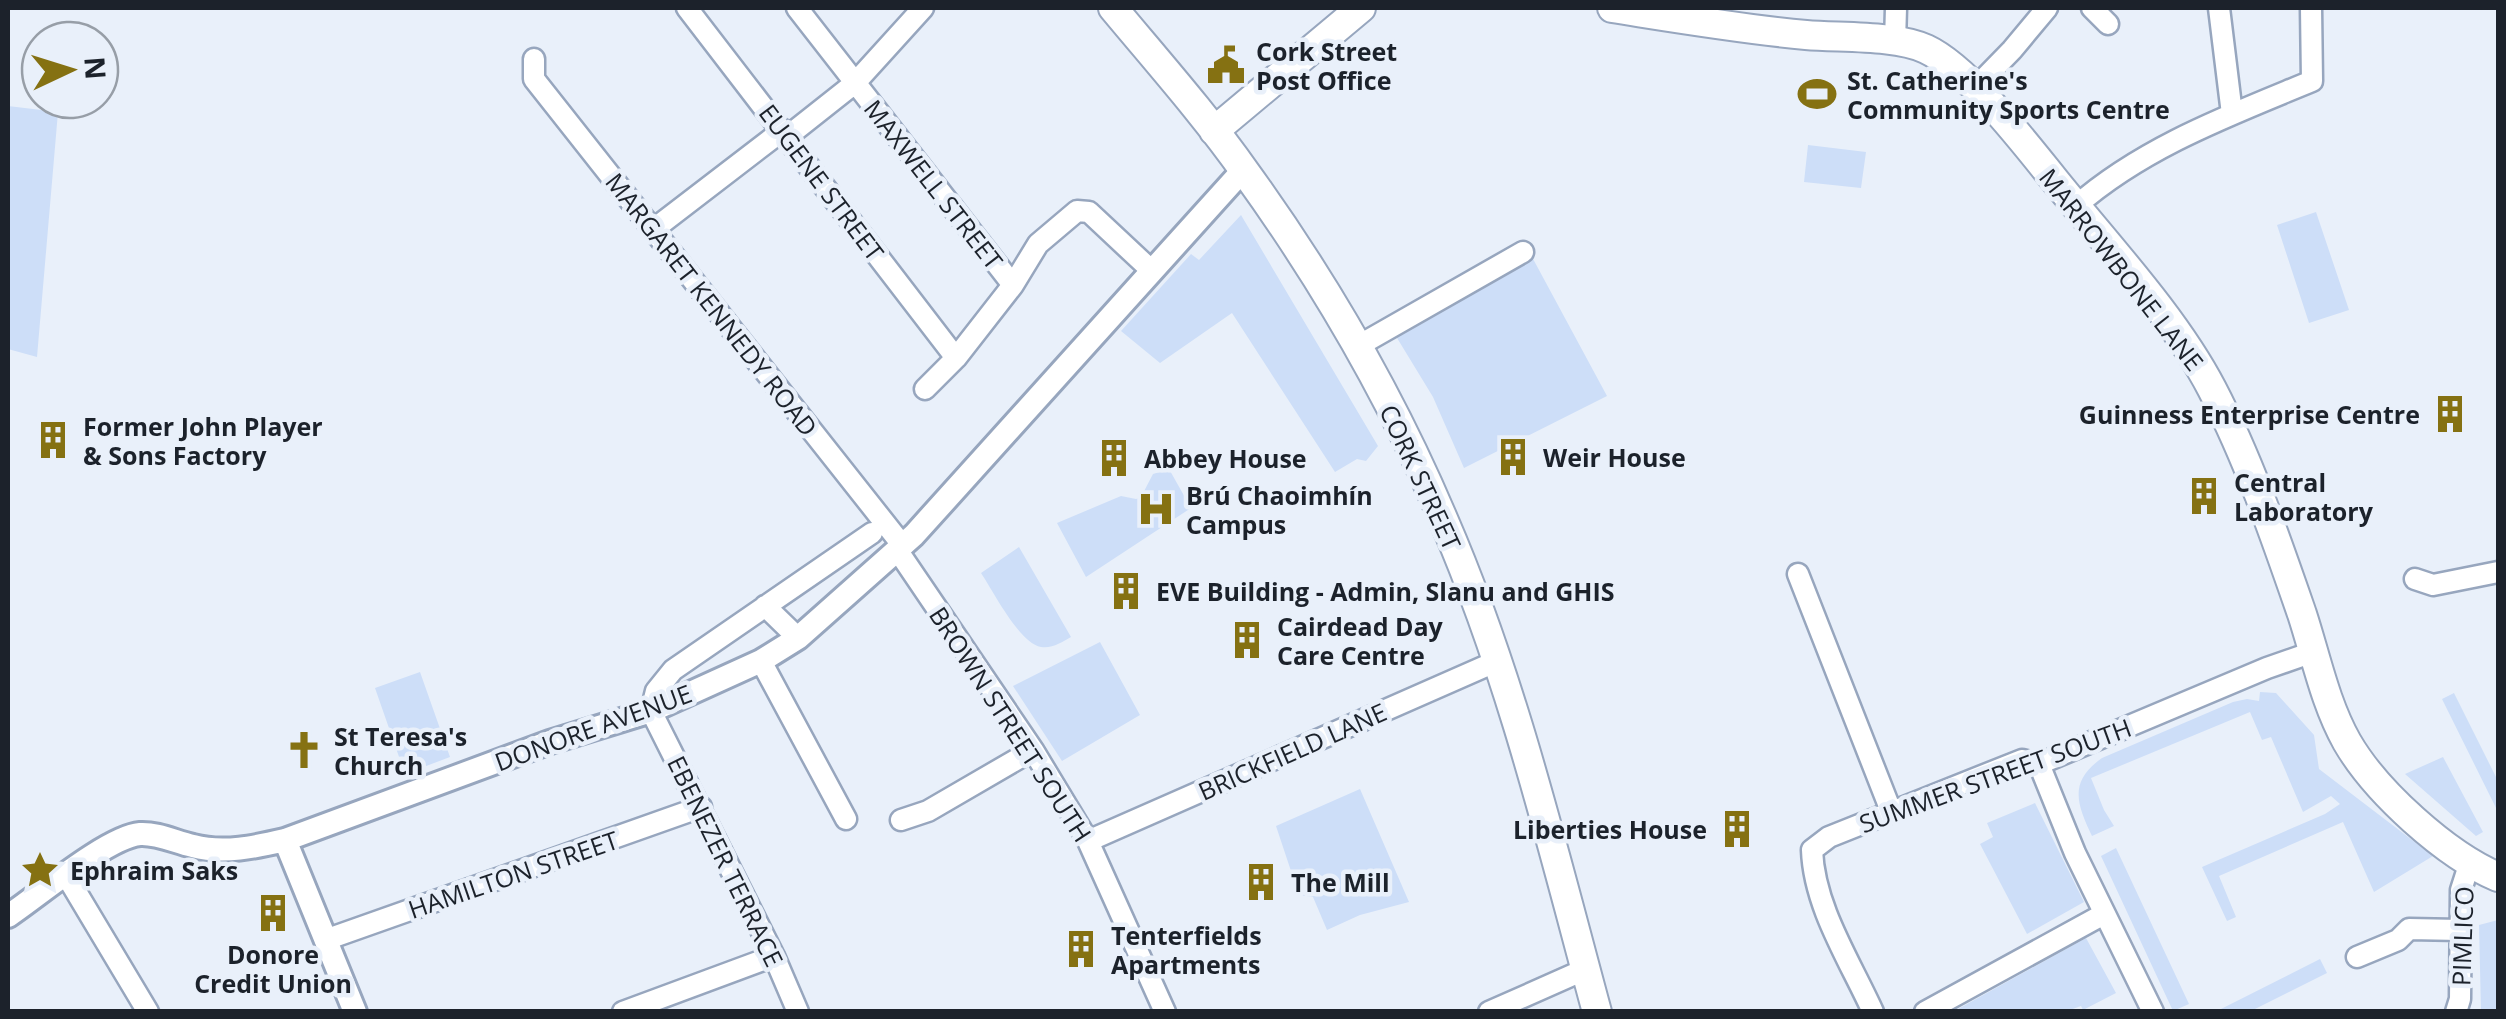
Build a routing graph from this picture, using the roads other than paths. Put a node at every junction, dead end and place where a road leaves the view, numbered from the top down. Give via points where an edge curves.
1 (687, 8) edge
2 (796, 8) edge
3 (923, 8) edge
4 (1114, 8) edge
5 (1361, 8) edge
6 (1612, 8) edge
7 (1896, 8) edge
8 (2047, 8) edge
9 (2092, 8) edge
10 (2218, 8) edge
11 (2310, 8) edge
12 (2108, 24) dead end
13 (1895, 42) junction
14 (534, 59) dead end
15 (855, 83) junction
16 (1974, 89) junction
17 (2232, 114) junction
18 (1214, 132) junction
19 (786, 133) junction
20 (1244, 169) junction
21 (2076, 206) junction
22 (654, 229) junction
23 (1522, 252) dead end
24 (1152, 270) junction
25 (1013, 285) junction
26 (1358, 346) junction
27 (956, 358) junction
28 (925, 389) dead end
29 (872, 533) dead end
30 (900, 548) junction
31 (2498, 572) edge
32 (1798, 574) dead end
33 (2415, 579) dead end
34 (765, 606) junction
35 (798, 638) junction
36 (2313, 652) junction
37 (761, 660) junction
38 (1495, 662) junction
39 (651, 711) junction
40 (1033, 750) junction
41 (2039, 764) junction
42 (701, 808) junction
43 (1892, 811) junction
44 (846, 819) dead end
45 (901, 820) dead end
46 (285, 840) junction
47 (1088, 841) junction
48 (2470, 862) junction
49 (66, 875) junction
50 (2498, 876) edge
51 (2104, 914) junction
52 (8, 916) edge
53 (2460, 930) junction
54 (325, 940) junction
55 (774, 956) junction
56 (2356, 957) dead end
57 (1586, 969) junction
58 (148, 1012) edge
59 (355, 1012) edge
60 (623, 1012) edge
61 (798, 1012) edge
62 (1165, 1012) edge
63 (1489, 1012) edge
64 (1598, 1012) edge
65 (1873, 1012) edge
66 (1925, 1012) edge
67 (2154, 1012) edge
68 (2456, 1012) edge

1 - 19 street, EUGENE STREET
2 - 15 street, MAXWELL STREET
3 - 15 street
4 - 18 main road, CORK STREET
5 - 18 main road
6 - 13 main road, MARROWBONE LANE
7 - 13 street
8 - 16 street
9 - 12 street
10 - 17 street
11 - 17 street via 2312,81
13 - 16 main road, MARROWBONE LANE via 1930,51
14 - 22 street, MARGARET KENNEDY ROAD via 534,79
15 - 19 street
15 - 25 street, MAXWELL STREET
16 - 21 main road, MARROWBONE LANE
17 - 21 street via 2134,162
18 - 20 main road, CORK STREET
19 - 22 street
19 - 27 street, EUGENE STREET
20 - 24 street, DONORE AVENUE
20 - 26 main road, CORK STREET
21 - 36 main road, MARROWBONE LANE via 2214,392
22 - 30 street, MARGARET KENNEDY ROAD
23 - 26 street
24 - 25 street via 1089,212 1076,212 1038,244
24 - 30 street, DONORE AVENUE
25 - 27 street
26 - 38 main road, CORK STREET via 1444,519
27 - 28 street
29 - 34 street
30 - 35 street, DONORE AVENUE
30 - 40 street, BROWN STREET SOUTH
31 - 33 street via 2433,585
32 - 43 street
34 - 35 street
34 - 39 street via 673,670 656,691
35 - 37 street, DONORE AVENUE
36 - 41 street, SUMMER STREET SOUTH
36 - 48 main road, MARROWBONE LANE via 2336,720 2364,766
37 - 39 street, DONORE AVENUE
37 - 44 street
38 - 47 street, BRICKFIELD LANE
38 - 57 main road, CORK STREET via 1544,805
39 - 42 street, EBENEZER TERRACE
39 - 46 street, DONORE AVENUE
40 - 45 street
40 - 47 street, BROWN STREET SOUTH
41 - 43 street, SUMMER STREET SOUTH via 2022,760
41 - 51 street
42 - 54 street, HAMILTON STREET
42 - 55 street, EBENEZER TERRACE
43 - 65 street, SUMMER STREET SOUTH via 1812,850 1823,904
46 - 49 street, DONORE AVENUE via 210,850 136,834
46 - 54 street
47 - 62 street, BROWN STREET SOUTH
48 - 50 main road, MARROWBONE LANE
48 - 53 street, PIMLICO
49 - 52 street, DONORE AVENUE
49 - 58 street
51 - 66 street
51 - 67 street
53 - 56 street via 2409,929
53 - 68 street, PIMLICO
54 - 59 street
55 - 60 street
55 - 61 street, EBENEZER TERRACE
57 - 63 street
57 - 64 main road, CORK STREET

